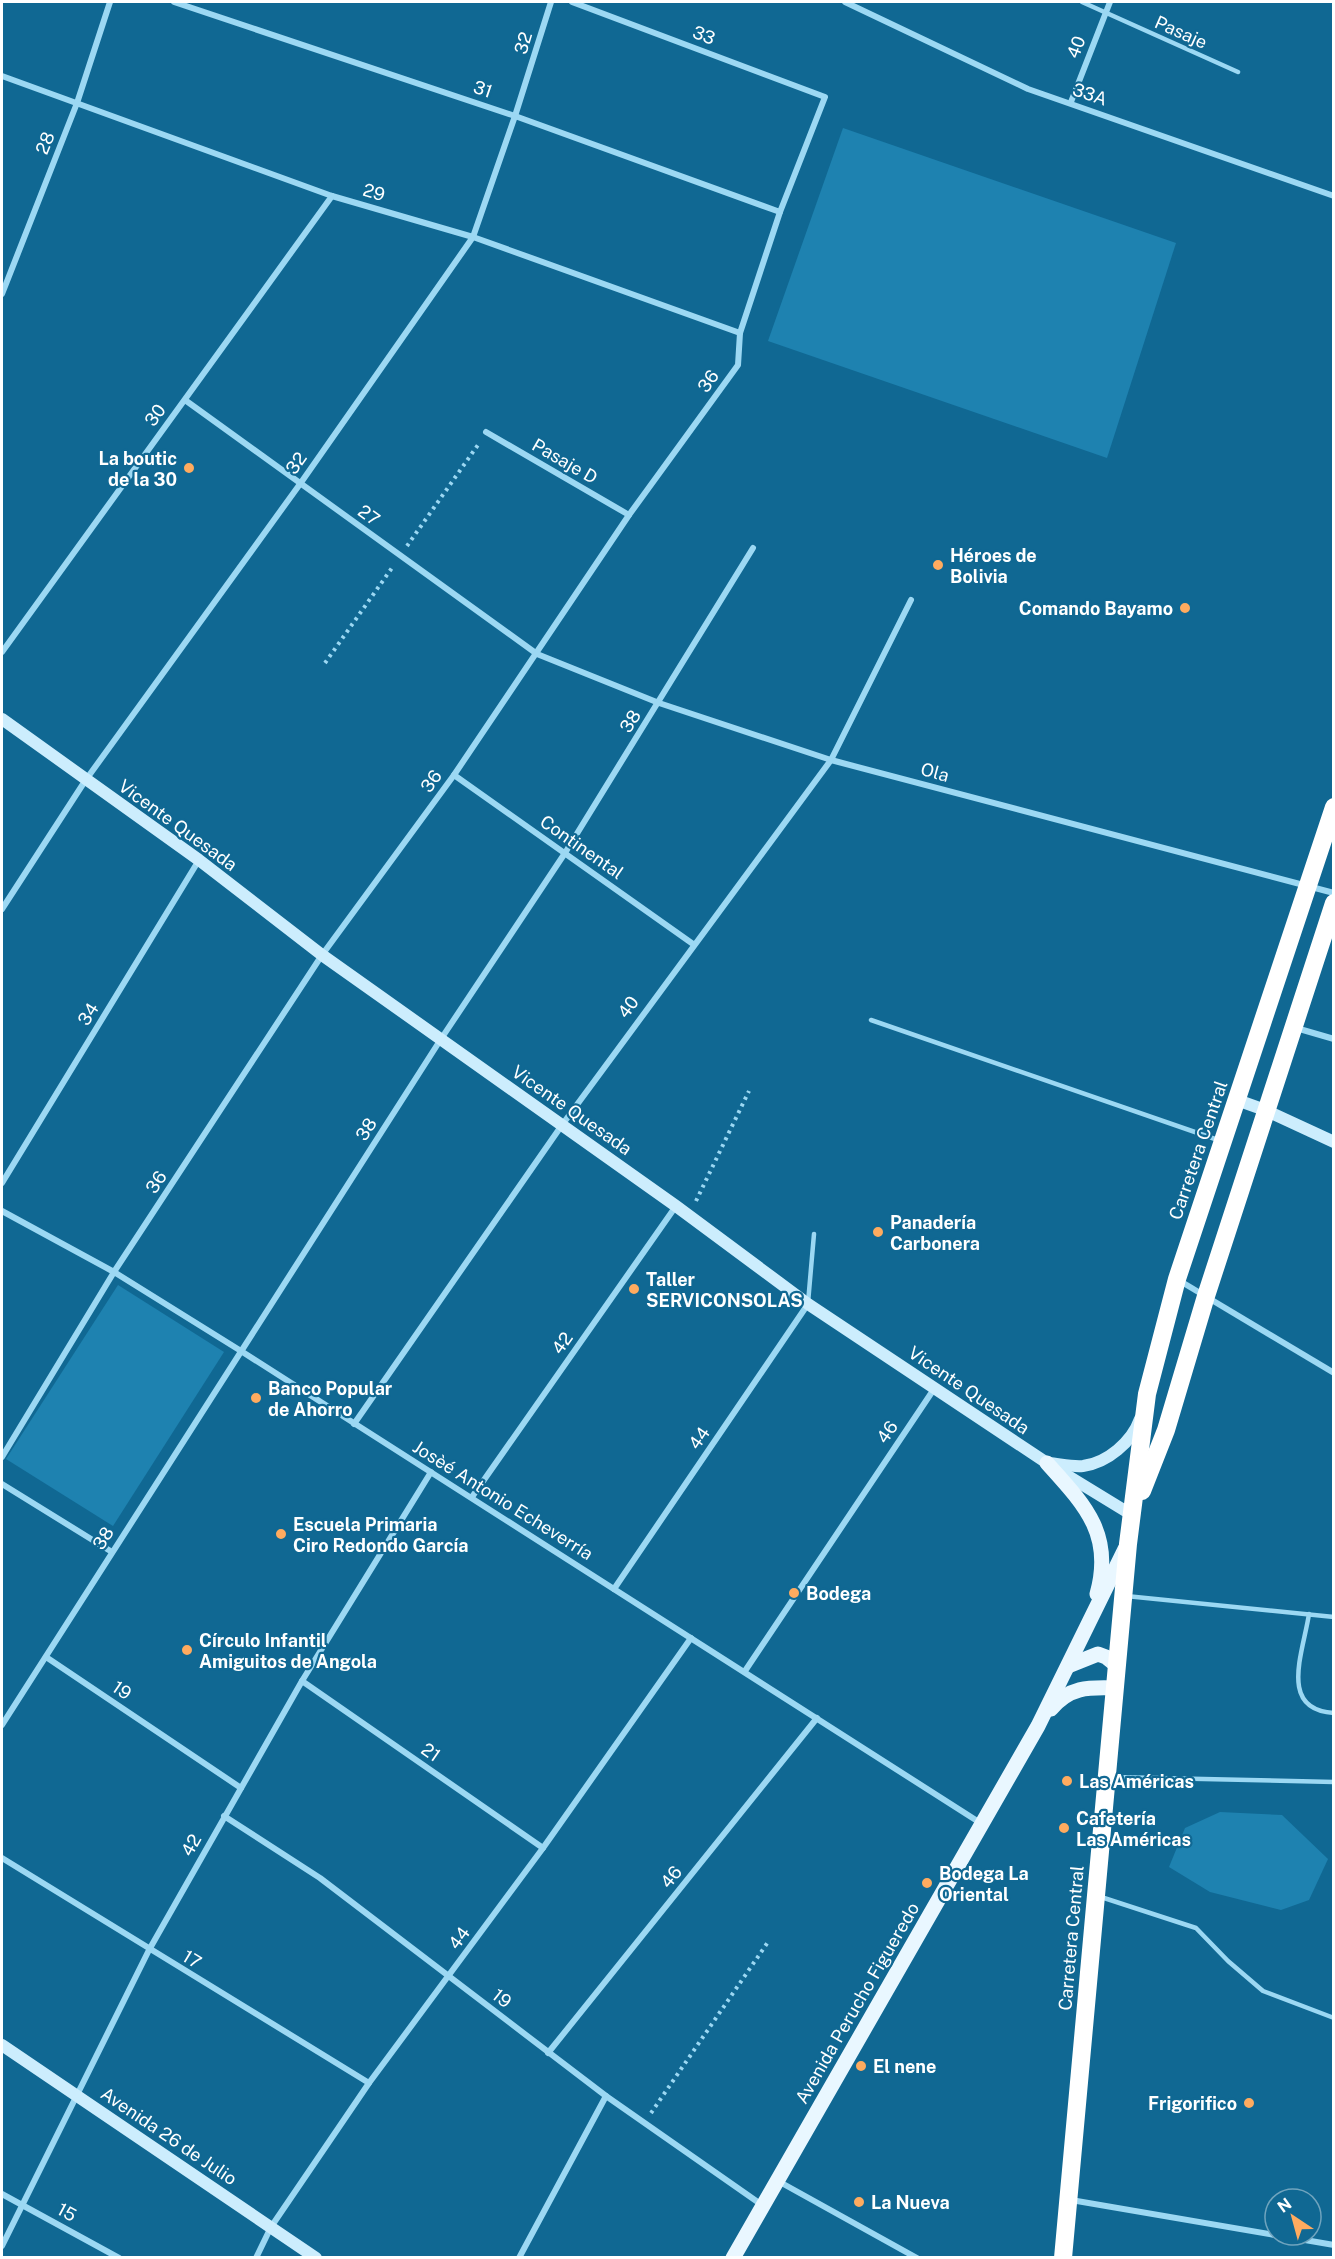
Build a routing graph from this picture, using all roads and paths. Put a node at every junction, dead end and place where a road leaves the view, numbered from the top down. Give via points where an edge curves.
1 (110, 2) edge
2 (174, 2) edge
3 (551, 2) edge
4 (572, 2) edge
5 (845, 2) edge
6 (1082, 2) edge
7 (1110, 2) edge
8 (1105, 13) junction
9 (1238, 72) dead end
10 (2, 76) edge
11 (825, 97) joint
12 (1071, 102) junction
13 (77, 103) junction
14 (516, 116) junction
15 (332, 196) junction
16 (1334, 196) edge
17 (780, 212) junction
18 (472, 237) junction
19 (2, 294) edge
20 (740, 333) junction
21 (185, 400) junction
22 (486, 432) dead end
23 (300, 484) junction
24 (629, 515) junction
25 (753, 548) dead end
26 (911, 600) dead end
27 (2, 652) edge
28 (537, 654) junction
29 (659, 703) junction
30 (2, 719) edge
31 (831, 760) junction
32 (454, 775) junction
33 (85, 781) junction
34 (1334, 807) edge
35 (565, 853) junction
36 (200, 860) junction
37 (1307, 886) junction
38 (1334, 893) edge
39 (1334, 903) edge
40 (2, 909) edge
41 (693, 944) junction
42 (322, 955) junction
43 (871, 1020) dead end
44 (1292, 1028) junction
45 (1334, 1039) edge
46 (441, 1040) junction
47 (749, 1091) dead end
48 (1237, 1100) junction
49 (1265, 1110) junction
50 (561, 1125) junction
51 (1223, 1142) junction
52 (1334, 1142) edge
53 (2, 1183) edge
54 (676, 1206) junction
55 (2, 1211) edge
56 (689, 1215) junction
57 (814, 1234) dead end
58 (114, 1272) junction
59 (1177, 1279) junction
60 (1206, 1296) junction
61 (808, 1304) junction
62 (241, 1351) junction
63 (1334, 1373) edge
64 (934, 1389) junction
65 (1147, 1394) junction
66 (354, 1424) junction
67 (2, 1456) edge
68 (1047, 1463) junction
69 (431, 1472) junction
70 (2, 1484) edge
71 (472, 1497) junction
72 (1132, 1515) junction
73 (1128, 1544) junction
74 (112, 1552) junction
75 (614, 1589) junction
76 (1123, 1595) junction
77 (1309, 1614) junction
78 (1334, 1617) edge
79 (1089, 1624) junction
80 (691, 1638) junction
81 (46, 1657) junction
82 (1068, 1666) junction
83 (1117, 1666) junction
84 (745, 1671) junction
85 (302, 1681) junction
86 (1114, 1688) junction
87 (1334, 1713) edge
88 (817, 1718) junction
89 (2, 1725) edge
90 (1038, 1726) junction
91 (1106, 1776) junction
92 (1334, 1782) edge
93 (242, 1788) junction
94 (224, 1816) junction
95 (983, 1825) junction
96 (543, 1848) junction
97 (2, 1858) edge
98 (1096, 1895) junction
99 (768, 1942) dead end
100 (149, 1950) junction
101 (450, 1977) junction
102 (1334, 2018) edge
103 (2, 2045) edge
104 (548, 2053) junction
105 (369, 2083) junction
106 (77, 2094) junction
107 (606, 2096) junction
108 (644, 2123) junction
109 (777, 2181) junction
110 (2, 2194) edge
111 (1071, 2200) junction
112 (22, 2205) junction
113 (762, 2205) junction
114 (271, 2227) junction
115 (1263, 2233) edge
116 (2, 2246) edge
117 (119, 2258) edge
118 (256, 2258) edge
119 (316, 2258) edge
120 (519, 2258) edge
121 (733, 2258) edge
122 (917, 2258) edge
123 (1063, 2258) edge

1 - 13 street, 28
2 - 14 street, 31
3 - 14 street, 32
4 - 11 street, 33
5 - 12 street, 33A via 1028,89
6 - 8 lane, Pasaje
7 - 8 street, 40
8 - 9 lane, Pasaje
8 - 12 street, 40
10 - 13 street, 29
11 - 17 street, 36
12 - 16 street, 33A
13 - 15 street, 29
13 - 19 street, 28
14 - 17 street, 31
14 - 18 street, 32
15 - 18 street, 29
15 - 21 street, 30
17 - 20 street, 36
18 - 20 street, 29
18 - 23 street, 32
20 - 24 street, 36 via 738,365
21 - 23 street, 27
21 - 27 street, 30
22 - 24 street, Pasaje D
23 - 28 street, 27
23 - 33 street, 32
24 - 28 street, 36
25 - 29 street, 38
26 - 31 street, 40
28 - 29 street, Ola
28 - 32 street, 36
29 - 31 street, Ola
29 - 35 street, 38
30 - 33 street, Vicente Quesada
31 - 37 street, Ola
31 - 41 street, 40
32 - 35 street, Continental
32 - 42 street, 36
33 - 36 street, Vicente Quesada
33 - 40 street, 32
34 - 37 highway, Carretera Central
35 - 41 street, Continental
35 - 46 street, 38
36 - 42 street, Vicente Quesada
36 - 53 street, 34
37 - 38 street, Ola
37 - 48 highway, Carretera Central
39 - 44 highway, Carretera Central
41 - 50 street, 40
42 - 46 street, Vicente Quesada
42 - 58 street, 36
43 - 51 lane
44 - 45 street
44 - 49 highway, Carretera Central
46 - 50 street, Vicente Quesada
46 - 62 street, 38
47 - 56 path
48 - 49 street
48 - 51 highway, Carretera Central
49 - 52 street
49 - 60 highway, Carretera Central
50 - 54 street, Vicente Quesada
50 - 66 street, 40
51 - 59 highway, Carretera Central
54 - 56 street, Vicente Quesada
54 - 71 street, 42
55 - 58 street, Josèé Antonio Echeverría
56 - 61 street, Vicente Quesada
57 - 61 lane
58 - 62 street, Josèé Antonio Echeverría
58 - 67 street, 36
59 - 60 street
59 - 65 highway, Carretera Central
60 - 63 street
60 - 72 highway, Carretera Central via 1166,1430
61 - 64 street, Vicente Quesada
61 - 75 street, 44
62 - 66 street, Josèé Antonio Echeverría
62 - 74 street, 38
64 - 68 street, Vicente Quesada
64 - 84 street, 46
65 - 68 street via 1138,1424 1113,1453 1082,1466
65 - 72 highway, Carretera Central
66 - 69 street, Josèé Antonio Echeverría
68 - 72 street, Vicente Quesada
68 - 79 main road via 1079,1498 1104,1554
69 - 71 street, Josèé Antonio Echeverría
69 - 85 street, 42
70 - 74 street
71 - 75 street, Josèé Antonio Echeverría
72 - 73 highway, Carretera Central
73 - 76 highway, Carretera Central
73 - 79 main road, Avenida Perucho Figueredo
74 - 81 street, 38
75 - 80 street, Josèé Antonio Echeverría
76 - 77 lane
76 - 83 highway, Carretera Central
77 - 78 lane
77 - 87 lane via 1297,1688 1303,1702 1316,1712
79 - 82 main road, Avenida Perucho Figueredo
80 - 84 street, Josèé Antonio Echeverría
80 - 96 street, 44
81 - 89 street, 38
81 - 93 street, 19
82 - 83 main road via 1098,1654
82 - 90 main road, Avenida Perucho Figueredo
83 - 86 highway, Carretera Central
84 - 88 street, Josèé Antonio Echeverría
85 - 93 street, 42
85 - 96 street, 21
86 - 90 main road via 1073,1690 1058,1701
86 - 91 highway, Carretera Central
88 - 95 street, Josèé Antonio Echeverría
88 - 104 street, 46
90 - 95 main road, Avenida Perucho Figueredo
91 - 92 lane
91 - 98 highway, Carretera Central
93 - 94 street, 42
94 - 100 street, 42
94 - 101 street, 19 via 320,1878
95 - 109 main road, Avenida Perucho Figueredo
96 - 101 street, 44
97 - 100 street, 17
98 - 102 lane via 1196,1928 1263,1991
98 - 111 highway, Carretera Central
99 - 108 path
100 - 105 street, 17
100 - 106 street, 42
101 - 104 street, 19
101 - 105 street, 44
103 - 106 street, Avenida 26 de Julio
104 - 107 street, 19
105 - 114 street, 44
106 - 112 street, 42
106 - 114 street, Avenida 26 de Julio
107 - 108 street, 19
107 - 120 street
108 - 113 street, 19
109 - 113 main road, Avenida Perucho Figueredo
109 - 122 street
110 - 112 street, 15
111 - 115 street
111 - 123 highway, Carretera Central
112 - 116 street, 42
112 - 117 street, 15
113 - 121 main road, Avenida Perucho Figueredo
114 - 118 street, 44
114 - 119 street, Avenida 26 de Julio

